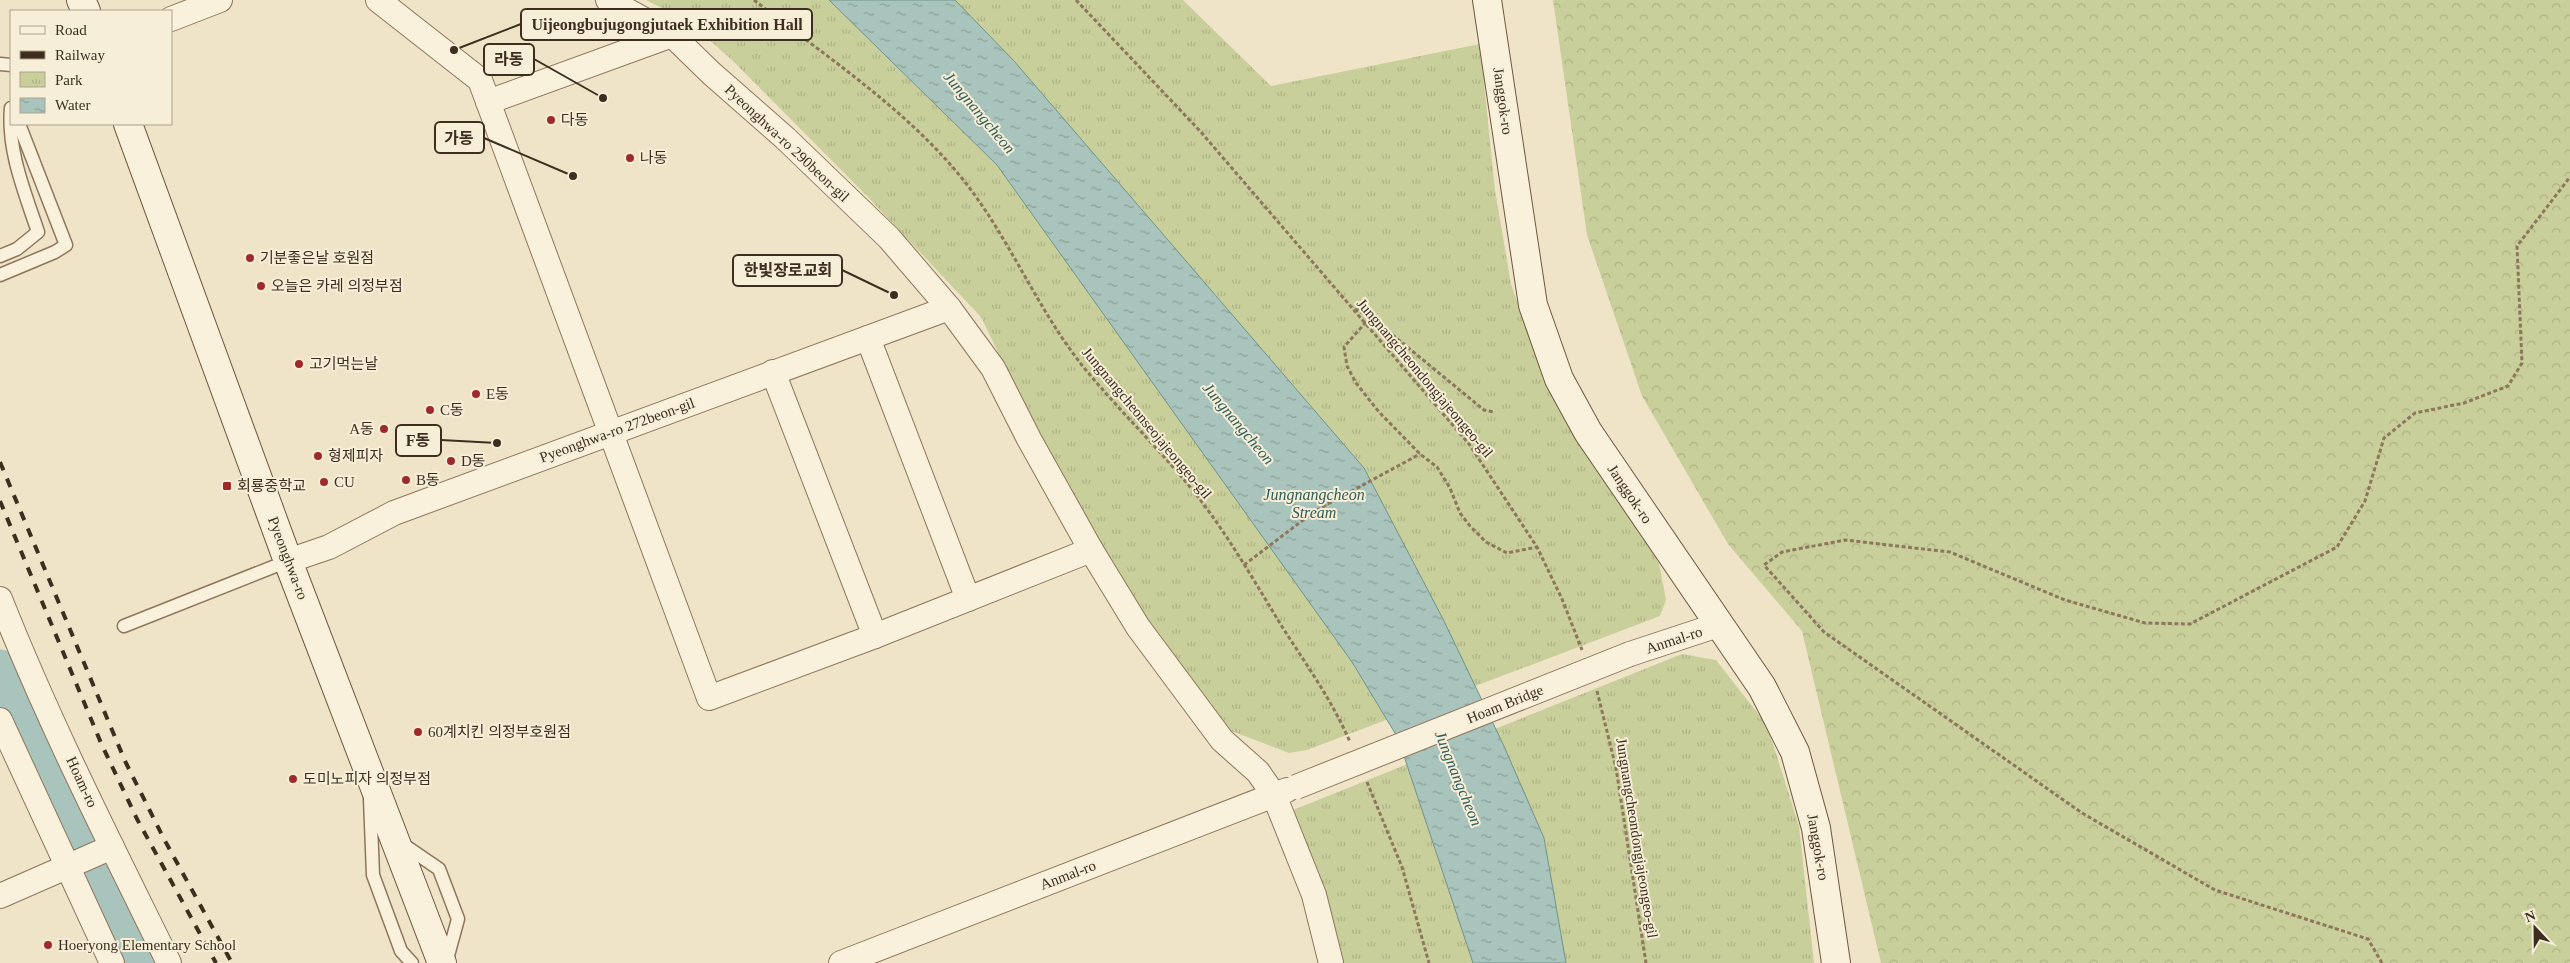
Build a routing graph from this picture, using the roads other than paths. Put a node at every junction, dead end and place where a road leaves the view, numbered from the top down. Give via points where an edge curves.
1 (220, 0) edge
2 (378, 0) edge
3 (608, 0) edge
4 (1488, 0) edge
5 (172, 19) edge
6 (672, 35) junction
7 (488, 102) junction
8 (10, 118) edge
9 (20, 125) edge
10 (128, 125) edge
11 (0, 256) edge
12 (0, 275) edge
13 (949, 308) junction
14 (868, 338) junction
15 (773, 372) junction
16 (610, 433) junction
17 (1091, 550) junction
18 (288, 561) junction
19 (0, 599) edge
20 (968, 599) junction
21 (1718, 625) junction
22 (124, 626) dead end
23 (876, 636) junction
24 (8, 640) edge
25 (1630, 654) joint
26 (0, 720) edge
27 (369, 772) junction
28 (1285, 791) junction
29 (394, 838) junction
30 (112, 847) junction
31 (67, 866) junction
32 (0, 896) edge
33 (112, 963) edge
34 (169, 963) edge
35 (412, 963) edge
36 (442, 963) edge
37 (446, 963) edge
38 (841, 963) edge
39 (1331, 963) edge
40 (1836, 963) edge

1 - 5 street
2 - 7 street via 480,80
3 - 6 street, Pyeonghwa-ro 290beon-gil
4 - 21 street, Janggok-ro via 1533,305 1559,379 1588,432
6 - 7 street
6 - 13 street, Pyeonghwa-ro 290beon-gil via 889,238
7 - 16 street
8 - 11 lane via 19,174 38,232 17,249
9 - 12 lane via 66,245
10 - 18 street, Pyeonghwa-ro
13 - 14 street, Pyeonghwa-ro 272beon-gil
13 - 17 street, Pyeonghwa-ro 290beon-gil via 993,368
14 - 15 street, Pyeonghwa-ro 272beon-gil
14 - 20 street
15 - 16 street, Pyeonghwa-ro 272beon-gil
15 - 23 street
16 - 18 street, Pyeonghwa-ro 272beon-gil via 394,513 329,547
16 - 23 street via 709,698
17 - 20 street
17 - 28 street, Pyeonghwa-ro 290beon-gil via 1158,657 1222,740
18 - 22 lane
18 - 27 street, Pyeonghwa-ro
19 - 24 street, Hoam-ro
20 - 23 street
21 - 25 street, Anmal-ro
21 - 40 street, Janggok-ro via 1762,687 1795,752 1816,828
24 - 30 street, Hoam-ro
25 - 28 street, Hoam Bridge, bridge
26 - 31 street
27 - 29 street, Pyeonghwa-ro
27 - 35 lane via 373,875 401,951
28 - 38 street, Anmal-ro
28 - 39 street, Pyeonghwa-ro 290beon-gil
29 - 36 street, Pyeonghwa-ro
29 - 37 lane via 439,869 458,919
30 - 31 street
30 - 34 street, Hoam-ro
31 - 32 street
31 - 33 street

